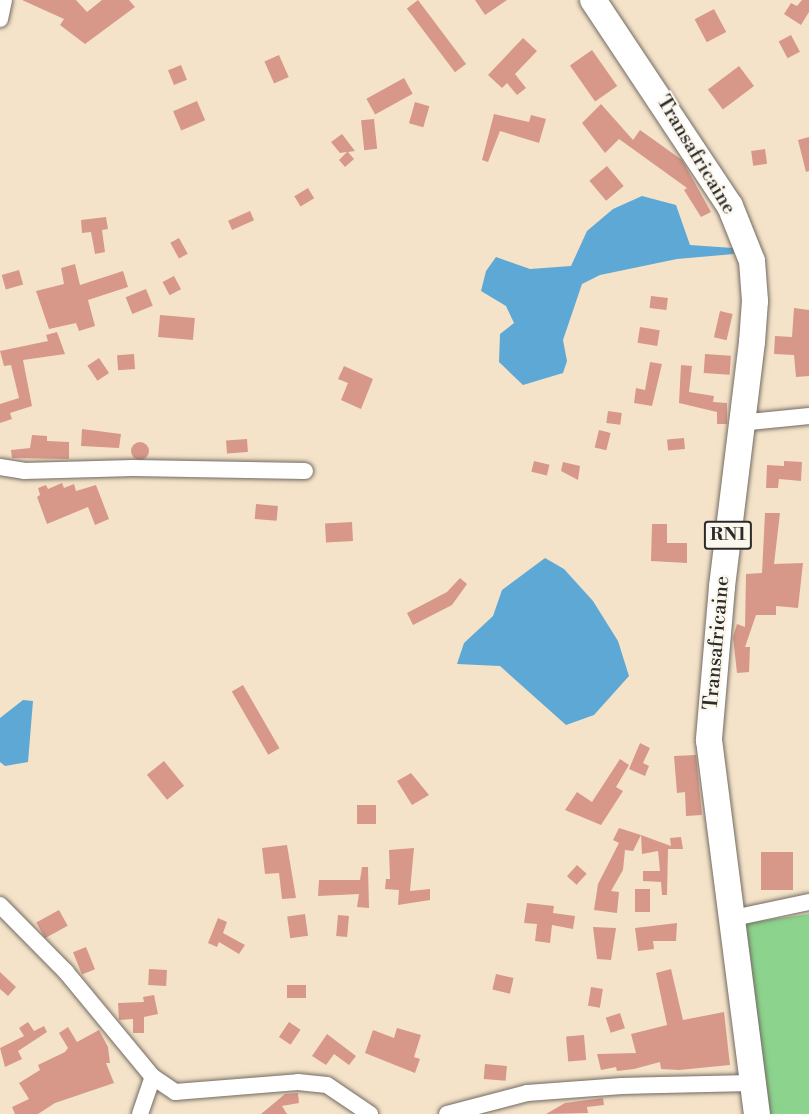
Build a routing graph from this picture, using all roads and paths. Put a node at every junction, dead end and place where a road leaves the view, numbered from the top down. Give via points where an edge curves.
1 (4, 0) edge
2 (593, 0) edge
3 (0, 19) edge
4 (809, 416) edge
5 (740, 423) junction
6 (0, 467) edge
7 (304, 471) dead end
8 (809, 902) edge
9 (0, 905) edge
10 (729, 919) junction
11 (153, 1077) junction
12 (752, 1083) junction
13 (140, 1114) edge
14 (370, 1114) edge
15 (447, 1114) edge
16 (758, 1114) edge

1 - 3 street
2 - 5 highway, Transafricaine / RN1 via 730,206 752,261 752,342
4 - 5 street
5 - 10 highway, Transafricaine / RN1 via 709,740
6 - 7 street via 24,471
8 - 10 street
9 - 11 street via 66,972
10 - 12 highway, Transafricaine / RN1
11 - 13 street
11 - 14 street via 175,1092 298,1082 327,1085
12 - 15 street via 527,1093
12 - 16 highway, Transafricaine / RN1

